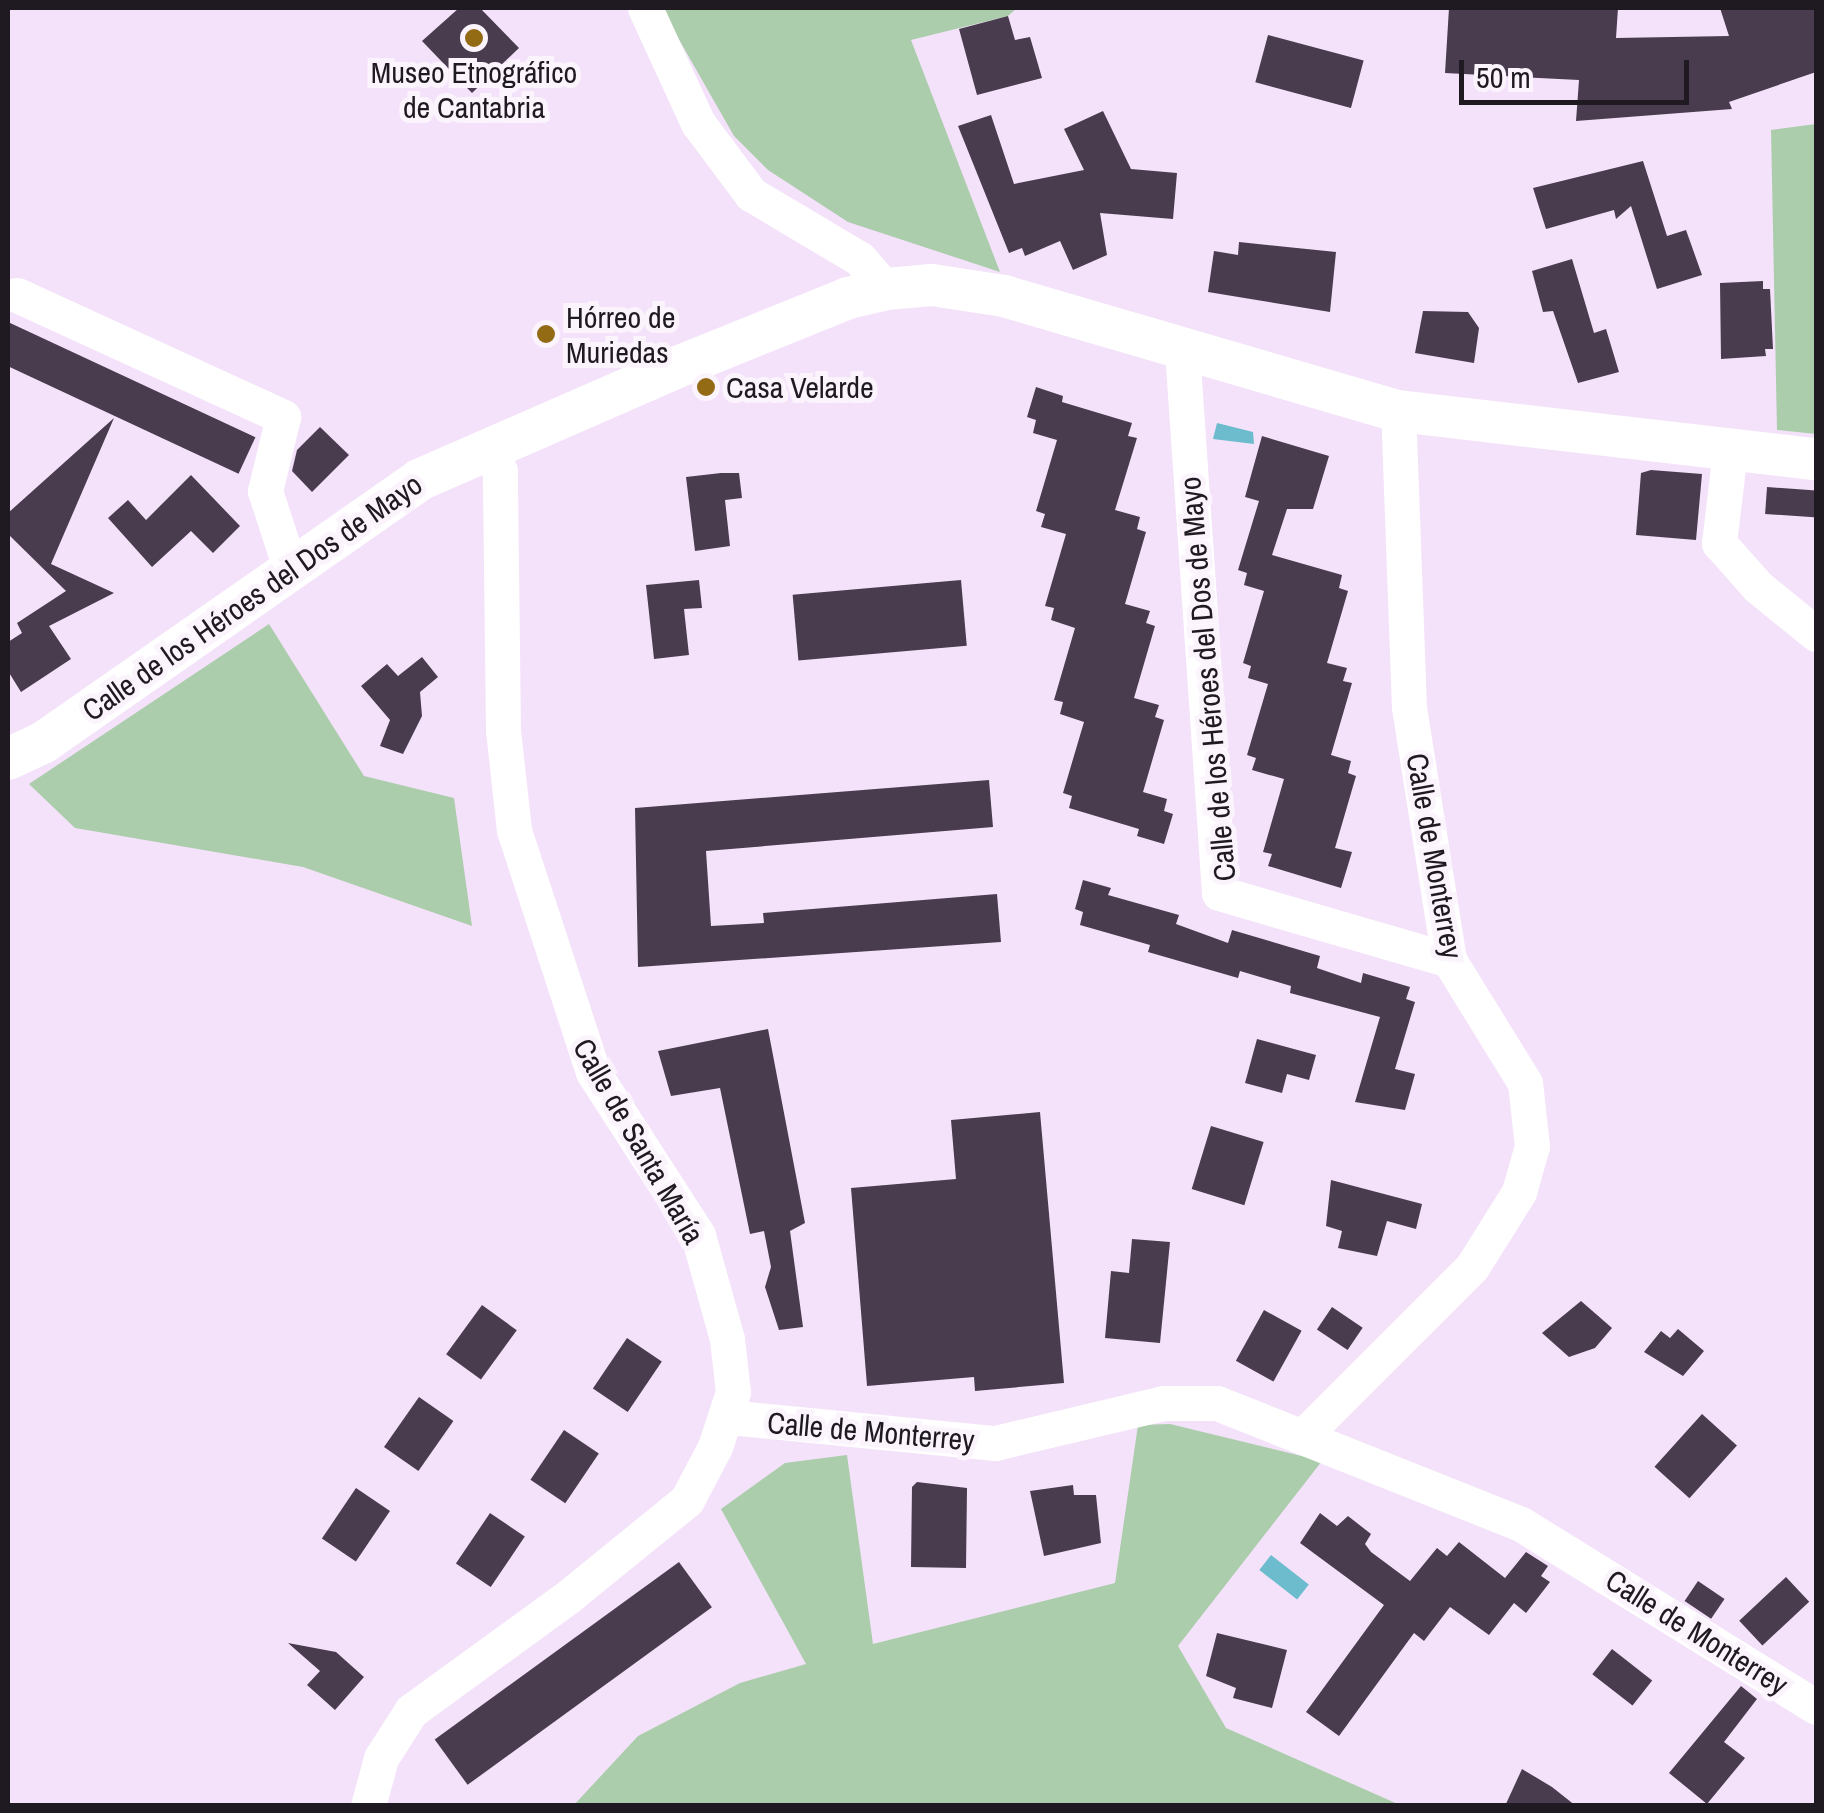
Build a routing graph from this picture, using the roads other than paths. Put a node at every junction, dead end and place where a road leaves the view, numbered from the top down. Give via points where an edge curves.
1 (644, 8) edge
2 (886, 289) junction
3 (17, 295) dead end
4 (1182, 350) junction
5 (1398, 410) junction
6 (490, 446) junction
7 (1730, 451) junction
8 (1816, 458) edge
9 (289, 565) junction
10 (1816, 634) edge
11 (8, 759) edge
12 (1449, 960) junction
13 (728, 1417) junction
14 (1303, 1436) junction
15 (1816, 1707) edge
16 (368, 1806) edge

1 - 2 street via 698,123 751,194 860,259
2 - 4 street, Calle de los Héroes del Dos de Mayo via 968,288
2 - 6 street, Calle de los Héroes del Dos de Mayo via 848,298
3 - 9 street via 283,417 265,491
4 - 5 street, Calle de los Héroes del Dos de Mayo
4 - 12 street, Calle de los Héroes del Dos de Mayo via 1218,893
5 - 7 street, Calle de los Héroes del Dos de Mayo
5 - 12 street, Calle de Monterrey via 1409,706
6 - 9 street, Calle de los Héroes del Dos de Mayo via 419,480
6 - 13 street, Calle de Santa María via 500,471 503,730 514,830 592,1072 698,1235 732,1360
7 - 8 street, Calle de los Héroes del Dos de Mayo
7 - 10 street via 1719,543 1758,587
9 - 11 street, Calle de los Héroes del Dos de Mayo via 44,742
12 - 14 street, Calle de Monterrey via 1525,1082 1530,1162 1472,1267
13 - 14 street, Calle de Monterrey via 995,1443 1192,1398
13 - 16 street, Calle de Santa María via 687,1500 411,1711 381,1758
14 - 15 street, Calle de Monterrey via 1520,1524

